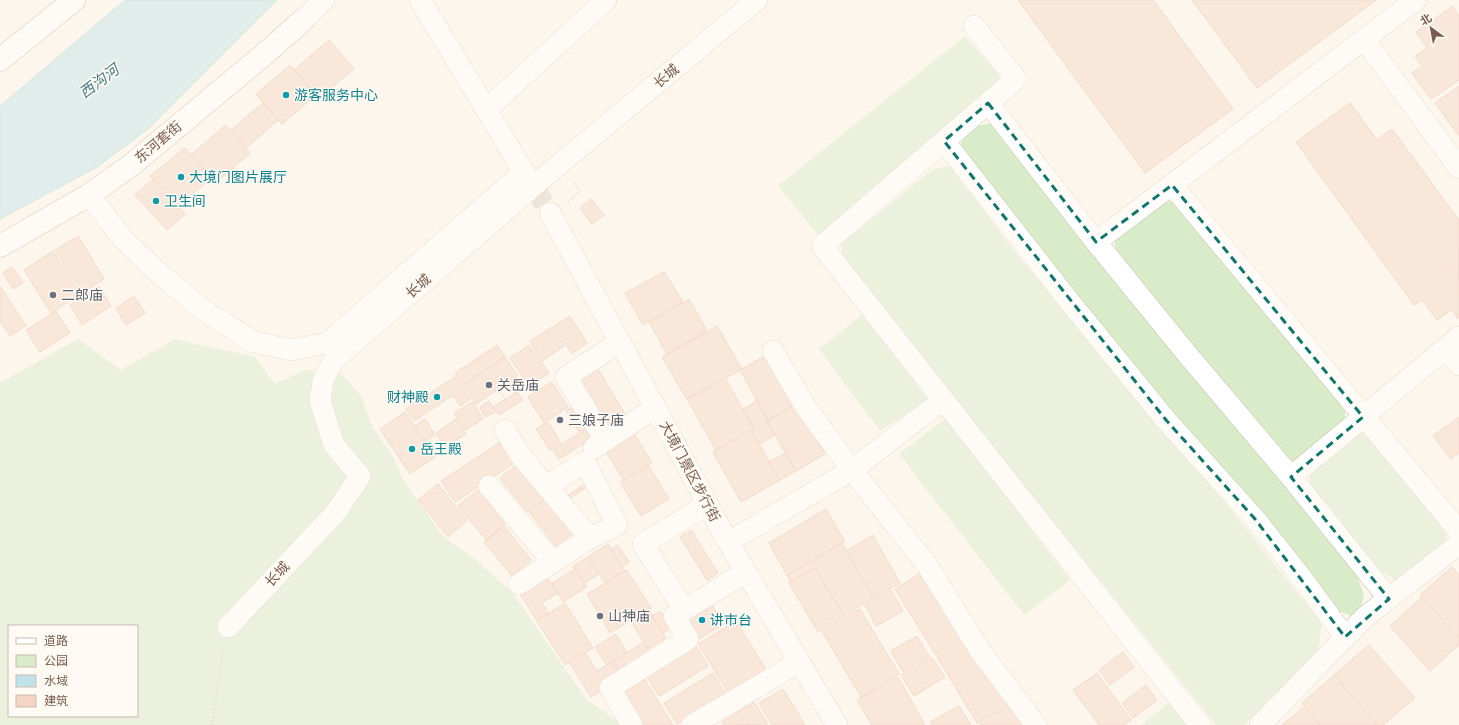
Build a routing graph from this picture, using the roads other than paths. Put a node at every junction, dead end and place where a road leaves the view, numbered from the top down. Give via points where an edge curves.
1 (74, 0) edge
2 (324, 0) edge
3 (420, 0) edge
4 (606, 0) edge
5 (758, 0) edge
6 (1416, 0) edge
7 (303, 20) joint
8 (974, 26) dead end
9 (1364, 39) junction
10 (0, 60) edge
11 (988, 103) junction
12 (486, 110) junction
13 (944, 142) junction
14 (1459, 168) edge
15 (1172, 185) junction
16 (89, 195) junction
17 (550, 214) tunnel mouth
18 (1096, 242) junction
19 (0, 246) edge
20 (620, 342) junction
21 (1452, 343) edge
22 (773, 351) dead end
23 (1459, 365) edge
24 (943, 400) junction
25 (656, 407) junction
26 (1363, 417) junction
27 (505, 430) dead end
28 (605, 440) junction
29 (585, 462) junction
30 (852, 470) junction
31 (1291, 477) junction
32 (490, 486) dead end
33 (547, 486) junction
34 (708, 504) junction
35 (617, 525) junction
36 (1459, 531) edge
37 (590, 538) junction
38 (728, 542) junction
39 (642, 544) junction
40 (1459, 544) edge
41 (553, 562) junction
42 (746, 572) junction
43 (519, 584) dead end
44 (1389, 598) junction
45 (684, 610) junction
46 (229, 635) road end
47 (1345, 638) junction
48 (799, 662) junction
49 (632, 725) edge
50 (692, 725) edge
51 (836, 725) edge
52 (1036, 725) edge
53 (1200, 725) edge
54 (1260, 725) edge

1 - 10 street
2 - 7 street
3 - 12 street
4 - 12 street
5 - 46 street, 长城 via 538,182 336,359 323,381 320,401 323,416 334,445 360,476 337,511
6 - 9 street
7 - 16 street, 东河套街 via 136,161
8 - 11 street via 1016,80
9 - 14 street
9 - 15 street
11 - 13 street
11 - 18 street
12 - 16 street via 528,179 327,343 291,350 254,342 209,314 162,276 123,239
13 - 24 street via 822,246
13 - 47 street via 1166,420 1259,525
15 - 18 street
15 - 26 street
16 - 19 street, 东河套街
17 - 20 street, 大境门景区步行街
18 - 31 street
20 - 25 street, 大境门景区步行街
20 - 28 street via 566,377
21 - 23 street
21 - 26 street
22 - 30 street via 805,406
24 - 30 street
24 - 53 street
25 - 28 street
25 - 34 street, 大境门景区步行街
26 - 31 street
26 - 36 street
27 - 33 street via 521,456 534,458
28 - 29 street via 594,446
29 - 33 street
29 - 35 street
30 - 38 street
30 - 52 street via 927,565 979,649
31 - 44 street
32 - 41 street
33 - 37 street
34 - 38 street, 大境门景区步行街
34 - 39 street
35 - 37 street
35 - 39 street
37 - 41 street
38 - 42 street, 大境门景区步行街
39 - 45 street
40 - 44 street
41 - 43 street
42 - 45 street
42 - 48 street, 大境门景区步行街
44 - 47 street via 1365,617
45 - 49 street via 674,616 688,639 610,688
47 - 54 street
48 - 50 street
48 - 51 street, 大境门景区步行街

